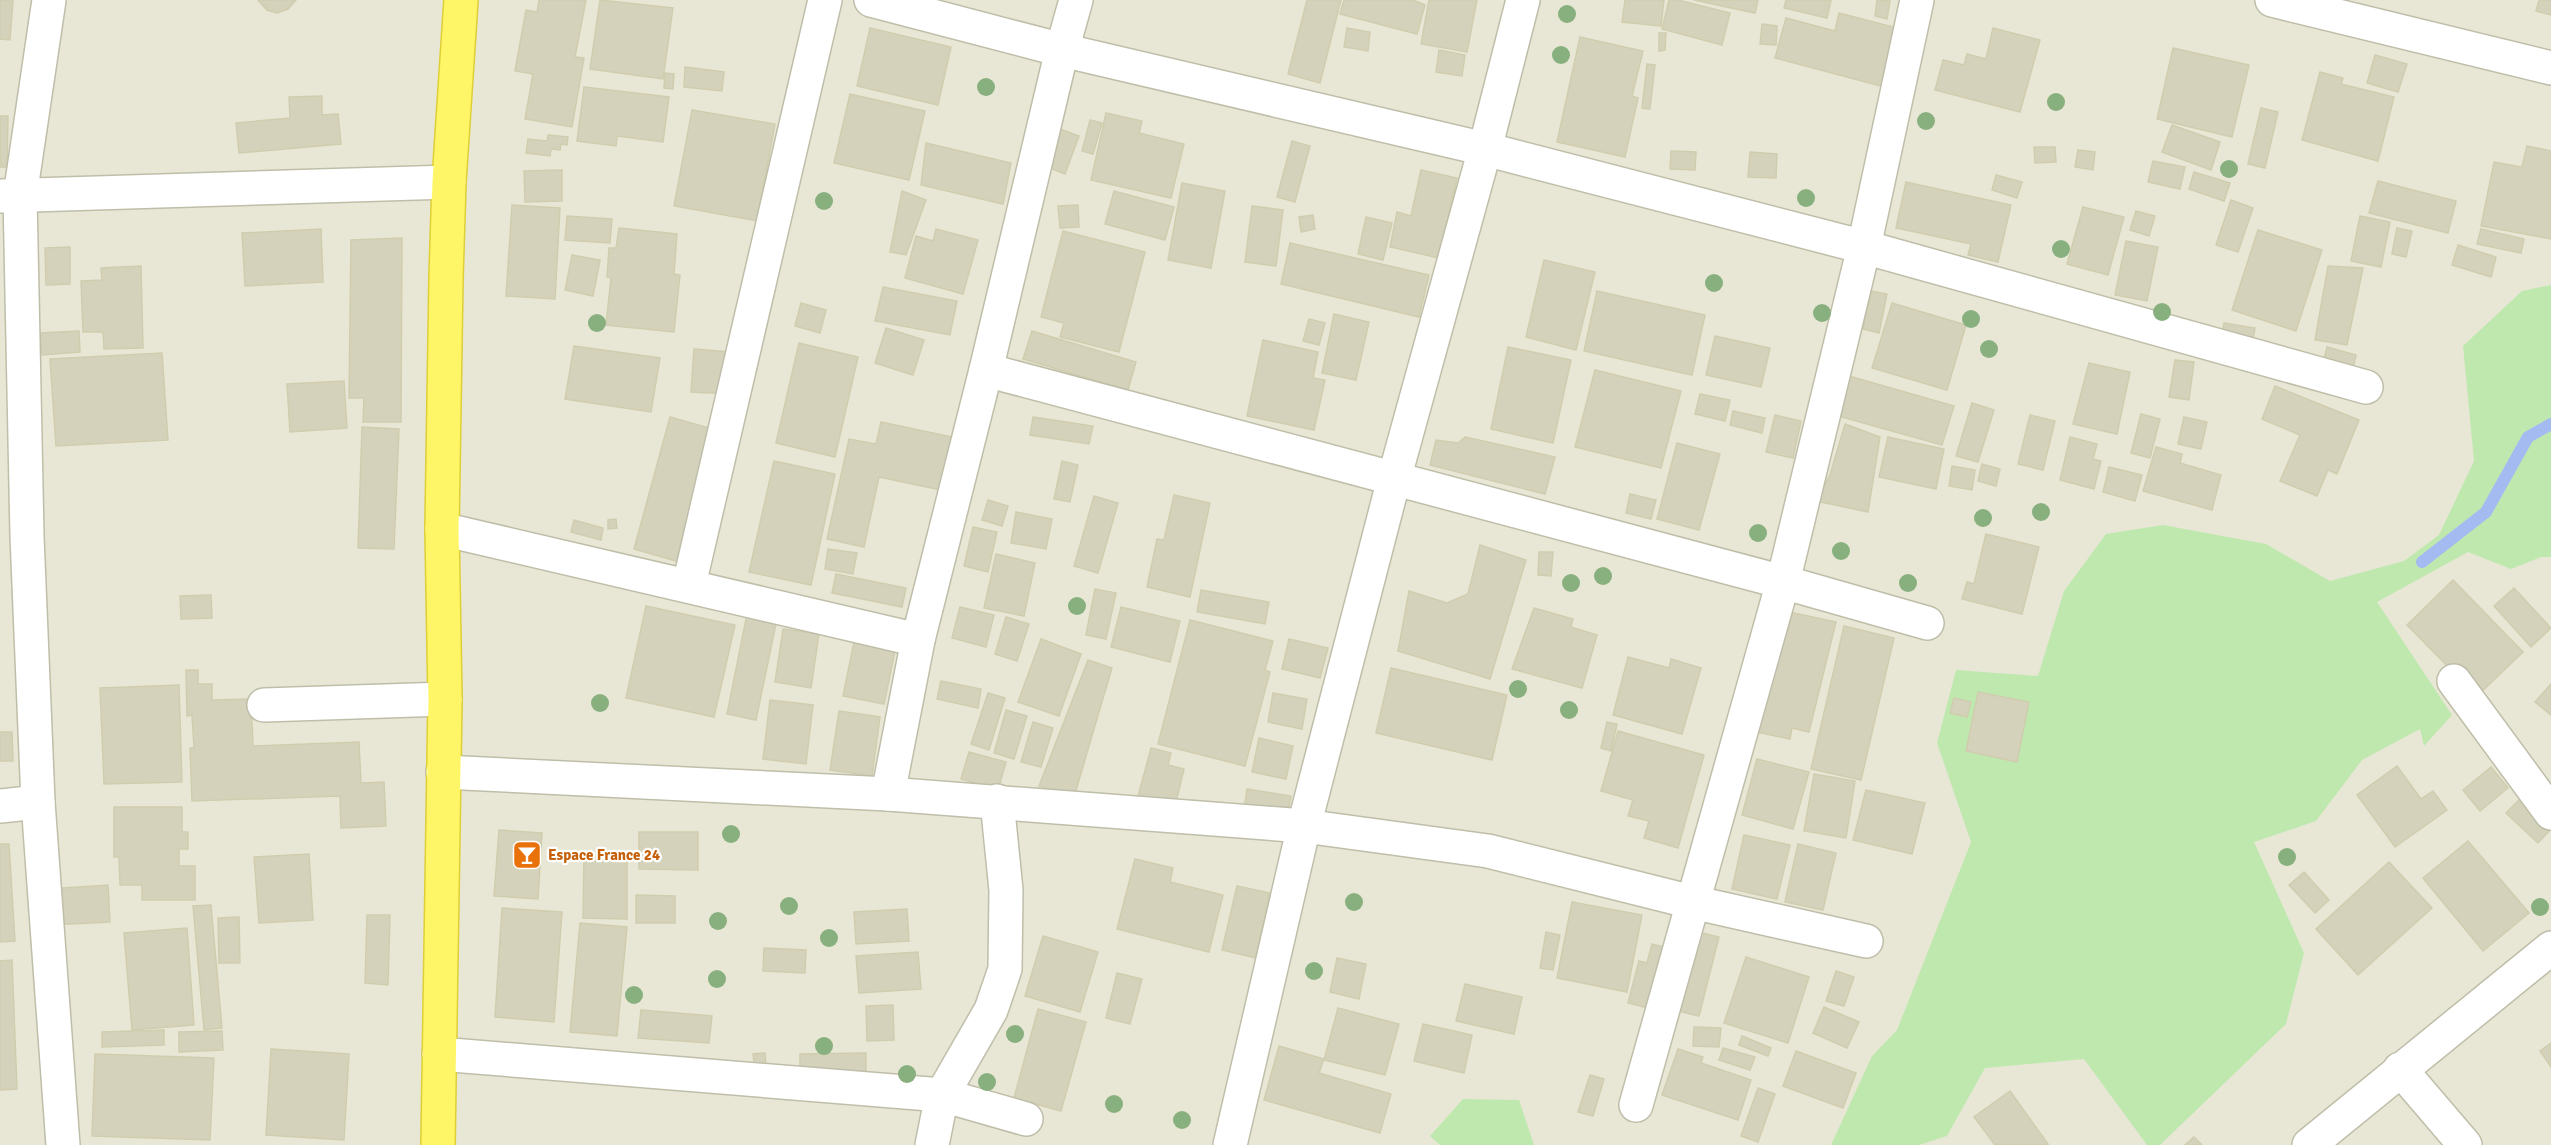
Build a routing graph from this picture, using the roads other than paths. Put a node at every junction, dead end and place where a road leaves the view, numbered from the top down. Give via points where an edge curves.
1 (49, 0) edge
2 (461, 0) edge
3 (825, 0) edge
4 (871, 0) edge
5 (1076, 0) edge
6 (1523, 0) edge
7 (1917, 0) edge
8 (2272, 0) edge
9 (1062, 50) junction
10 (2551, 68) edge
11 (1485, 149) junction
12 (449, 182) junction
13 (10, 196) edge
14 (1864, 247) junction
15 (986, 370) junction
16 (2366, 387) dead end
17 (1394, 479) junction
18 (442, 529) junction
19 (13, 537) edge
20 (1783, 582) junction
21 (689, 585) junction
22 (1927, 623) dead end
23 (918, 640) junction
24 (2454, 681) dead end
25 (445, 699) junction
26 (264, 705) dead end
27 (443, 772) junction
28 (888, 794) junction
29 (997, 801) junction
30 (38, 802) junction
31 (0, 806) edge
32 (2551, 813) edge
33 (1304, 826) junction
34 (1692, 902) junction
35 (1866, 940) dead end
36 (2551, 948) edge
37 (439, 1054) junction
38 (2400, 1069) junction
39 (942, 1095) junction
40 (1636, 1105) dead end
41 (1026, 1119) dead end
42 (63, 1145) edge
43 (438, 1145) edge
44 (932, 1145) edge
45 (1230, 1145) edge
46 (2309, 1145) edge
47 (2464, 1145) edge

1 - 13 street
2 - 12 highway
3 - 21 street
4 - 9 street
5 - 9 street
6 - 11 street
7 - 14 street
8 - 10 street
9 - 11 street
9 - 15 street
11 - 14 street
11 - 17 street
12 - 13 street
12 - 18 highway
13 - 19 street
14 - 16 street
14 - 20 street
15 - 17 street
15 - 23 street
17 - 20 street
17 - 33 street
18 - 21 street
18 - 25 highway
19 - 30 street
20 - 22 street
20 - 34 street
21 - 23 street
23 - 28 street
24 - 32 street
25 - 26 street
25 - 27 highway
27 - 28 street
27 - 37 highway
28 - 29 street
29 - 33 street
29 - 39 street via 1006,890 1005,969 991,1010
30 - 31 street
30 - 42 street
33 - 34 street via 1488,851
33 - 45 street
34 - 35 street
34 - 40 street
36 - 38 street
37 - 39 street
37 - 43 highway
38 - 46 street
38 - 47 street
39 - 41 street
39 - 44 street

